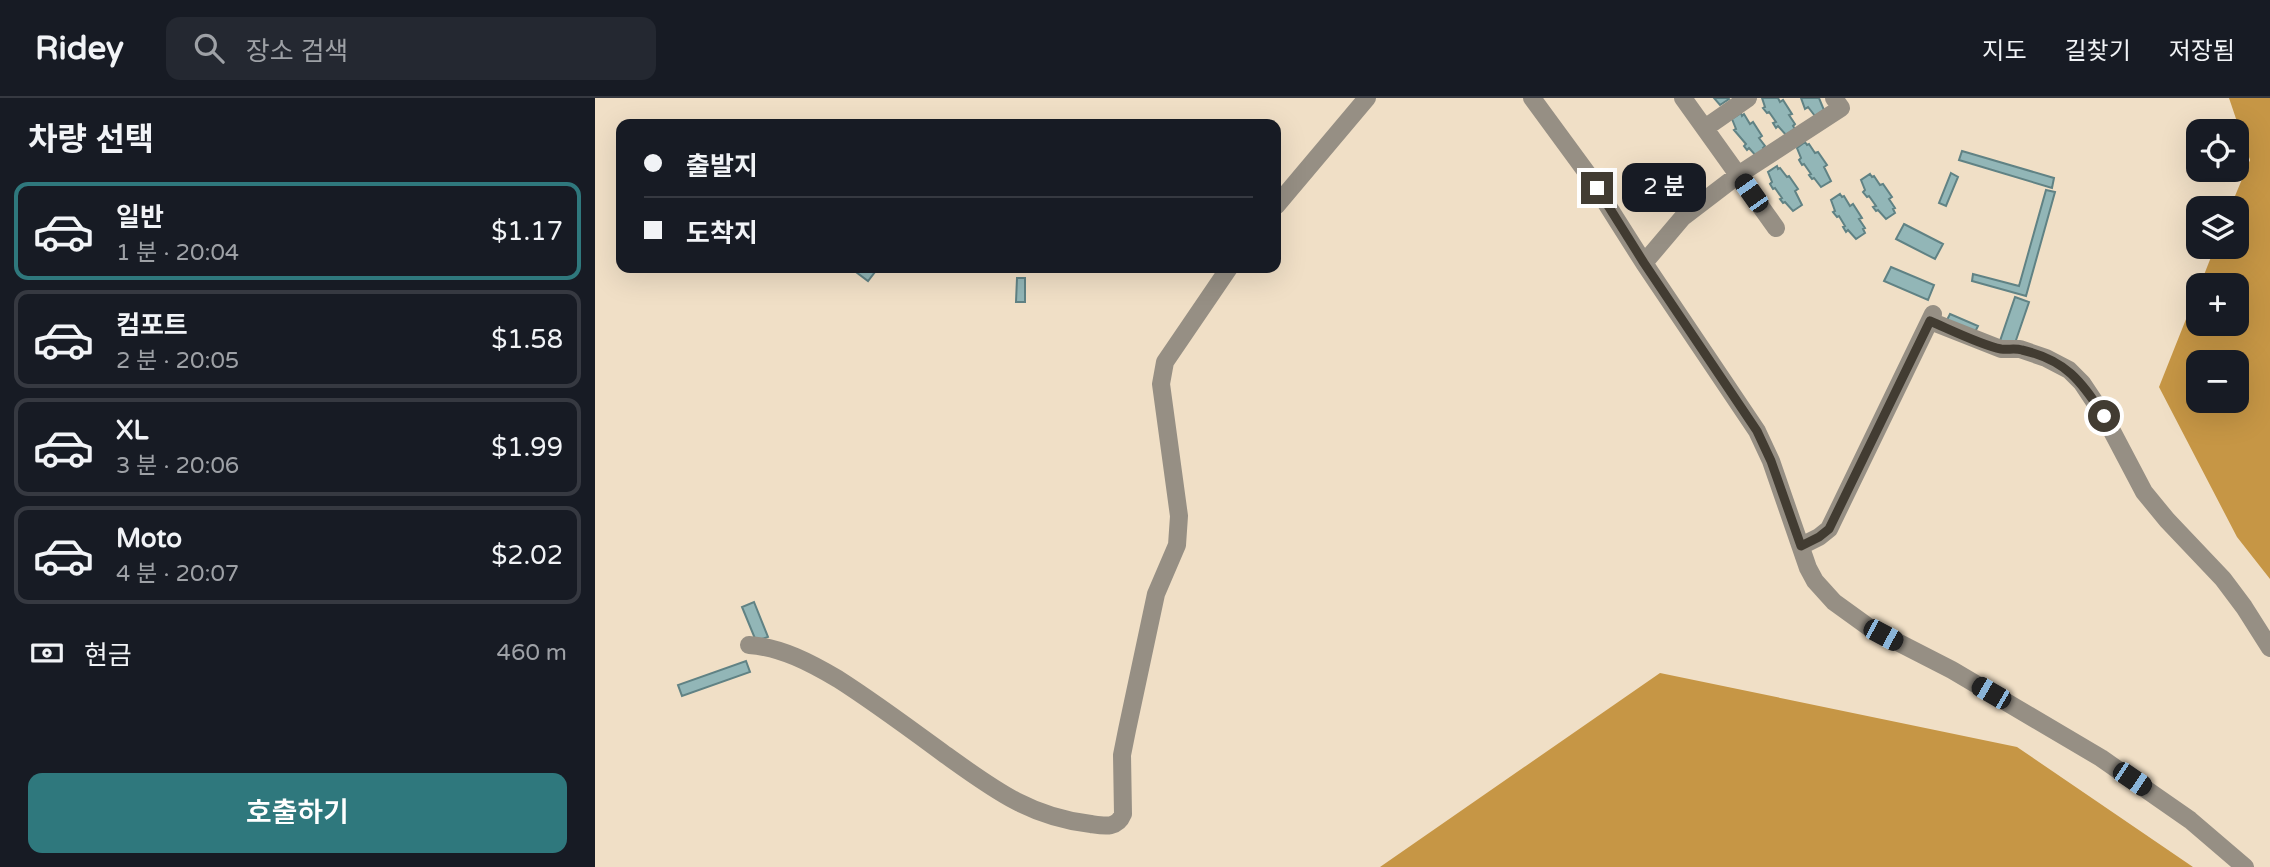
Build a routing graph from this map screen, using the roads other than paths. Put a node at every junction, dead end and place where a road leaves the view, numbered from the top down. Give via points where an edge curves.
1 (1367, 98) edge
2 (1532, 98) edge
3 (1683, 98) edge
4 (1748, 98) edge
5 (1834, 98) edge
6 (1705, 128) junction
7 (1738, 175) junction
8 (1281, 200) edge
9 (1776, 228) dead end
10 (1644, 263) junction
11 (1226, 273) edge
12 (1801, 546) junction
13 (749, 645) dead end
14 (2270, 648) edge
15 (2245, 867) edge

1 - 8 street
2 - 10 street
3 - 6 street
4 - 6 street
5 - 7 street via 1841,108
6 - 7 street
7 - 9 street
7 - 10 street via 1683,218
10 - 12 street via 1757,431
11 - 13 street via 1173,348 1162,372 1179,535 1173,561 1156,594 1127,730 1120,821 1104,826 1083,824 1018,803 837,678 791,654
12 - 14 street via 1829,529 1931,318 2001,349 2021,349 2069,370 2104,416 2144,492 2223,579
12 - 15 street via 1815,581 1851,615 2101,758 2190,820

